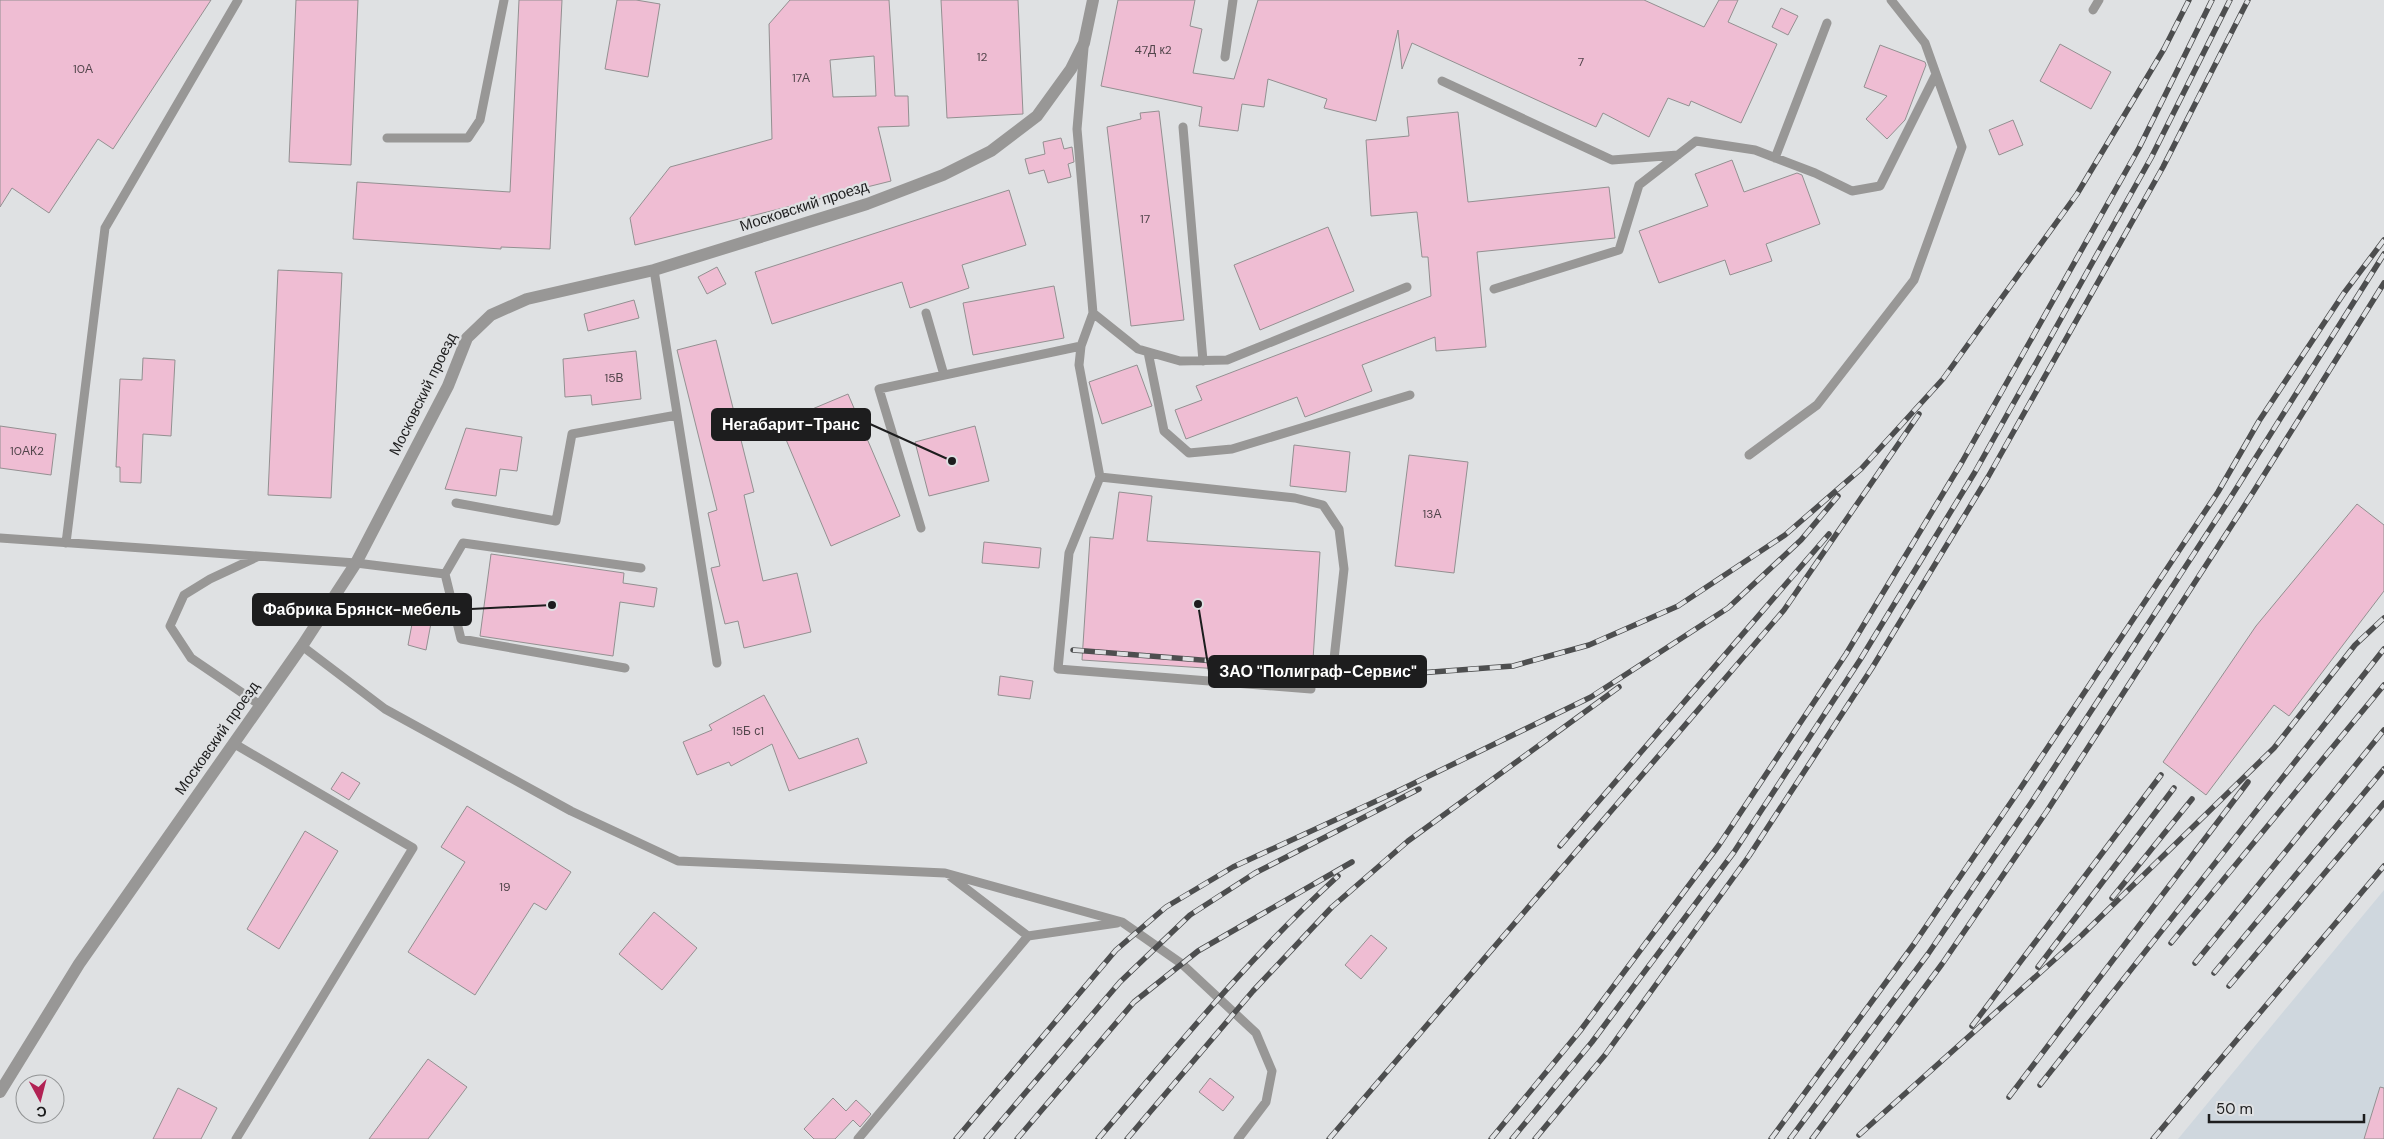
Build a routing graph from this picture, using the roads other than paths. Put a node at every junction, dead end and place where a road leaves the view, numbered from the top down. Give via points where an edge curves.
1 (238, 0) edge
2 (504, 0) edge
3 (1094, 0) edge
4 (1233, 0) edge
5 (1891, 0) edge
6 (2098, 0) edge
7 (2093, 10) dead end
8 (1827, 23) dead end
9 (1084, 43) junction
10 (1225, 57) dead end
11 (1936, 74) junction
12 (1442, 81) dead end
13 (1183, 127) dead end
14 (387, 138) dead end
15 (1678, 155) junction
16 (1775, 158) junction
17 (654, 270) junction
18 (1407, 287) dead end
19 (1494, 289) dead end
20 (926, 313) dead end
21 (1093, 313) junction
22 (1081, 346) junction
23 (1148, 352) junction
24 (1203, 361) junction
25 (944, 375) junction
26 (1410, 395) dead end
27 (677, 415) junction
28 (1749, 455) dead end
29 (1100, 477) junction
30 (456, 503) dead end
31 (921, 528) dead end
32 (0, 538) edge
33 (66, 543) junction
34 (259, 556) junction
35 (356, 564) junction
36 (641, 568) dead end
37 (445, 574) junction
38 (302, 646) junction
39 (1334, 659) dead end
40 (718, 663) dead end
41 (625, 668) dead end
42 (1312, 689) dead end
43 (260, 705) junction
44 (233, 743) junction
45 (946, 873) junction
46 (1122, 922) junction
47 (1028, 936) junction
48 (0, 1092) edge
49 (236, 1139) edge
50 (858, 1139) edge
51 (1238, 1139) edge

1 - 33 lane via 105,228
2 - 14 lane via 480,120 468,138
3 - 9 street, Московский проезд
4 - 10 lane
5 - 11 lane via 1925,43
6 - 7 lane
8 - 16 lane
9 - 17 street, Московский проезд via 1071,69 1038,116 991,151 943,175 868,204
9 - 21 lane via 1078,129
11 - 16 lane via 1880,186 1852,191
11 - 28 lane via 1962,147 1914,280 1817,405
12 - 15 lane via 1612,160
13 - 24 lane
15 - 16 lane via 1696,141 1755,150
15 - 19 lane via 1639,185 1619,250
17 - 27 lane
17 - 35 street, Московский проезд via 528,299 490,314 467,338 448,386
18 - 24 lane via 1227,360
20 - 25 lane
21 - 22 lane
21 - 23 lane via 1138,349
22 - 25 lane
22 - 29 lane via 1079,365
23 - 24 lane via 1180,361
23 - 26 lane via 1164,430 1189,453 1232,449
25 - 31 lane via 880,388
27 - 30 lane via 572,434 556,521
27 - 40 lane
29 - 39 lane via 1295,498 1323,505 1339,529 1344,569
29 - 42 lane via 1069,553 1058,669
32 - 33 lane
33 - 34 lane
34 - 35 lane
34 - 43 lane via 184,595 170,626 191,658
35 - 37 lane
35 - 38 street, Московский проезд
36 - 37 lane via 463,543
37 - 41 lane via 461,639
38 - 43 street, Московский проезд
38 - 45 lane via 385,709 571,810 678,861
43 - 44 street, Московский проезд
44 - 48 street, Московский проезд via 79,964
44 - 49 lane via 413,848
45 - 46 lane
45 - 47 lane
46 - 47 lane
46 - 51 lane via 1182,964 1256,1033 1272,1071 1266,1102
47 - 50 lane

